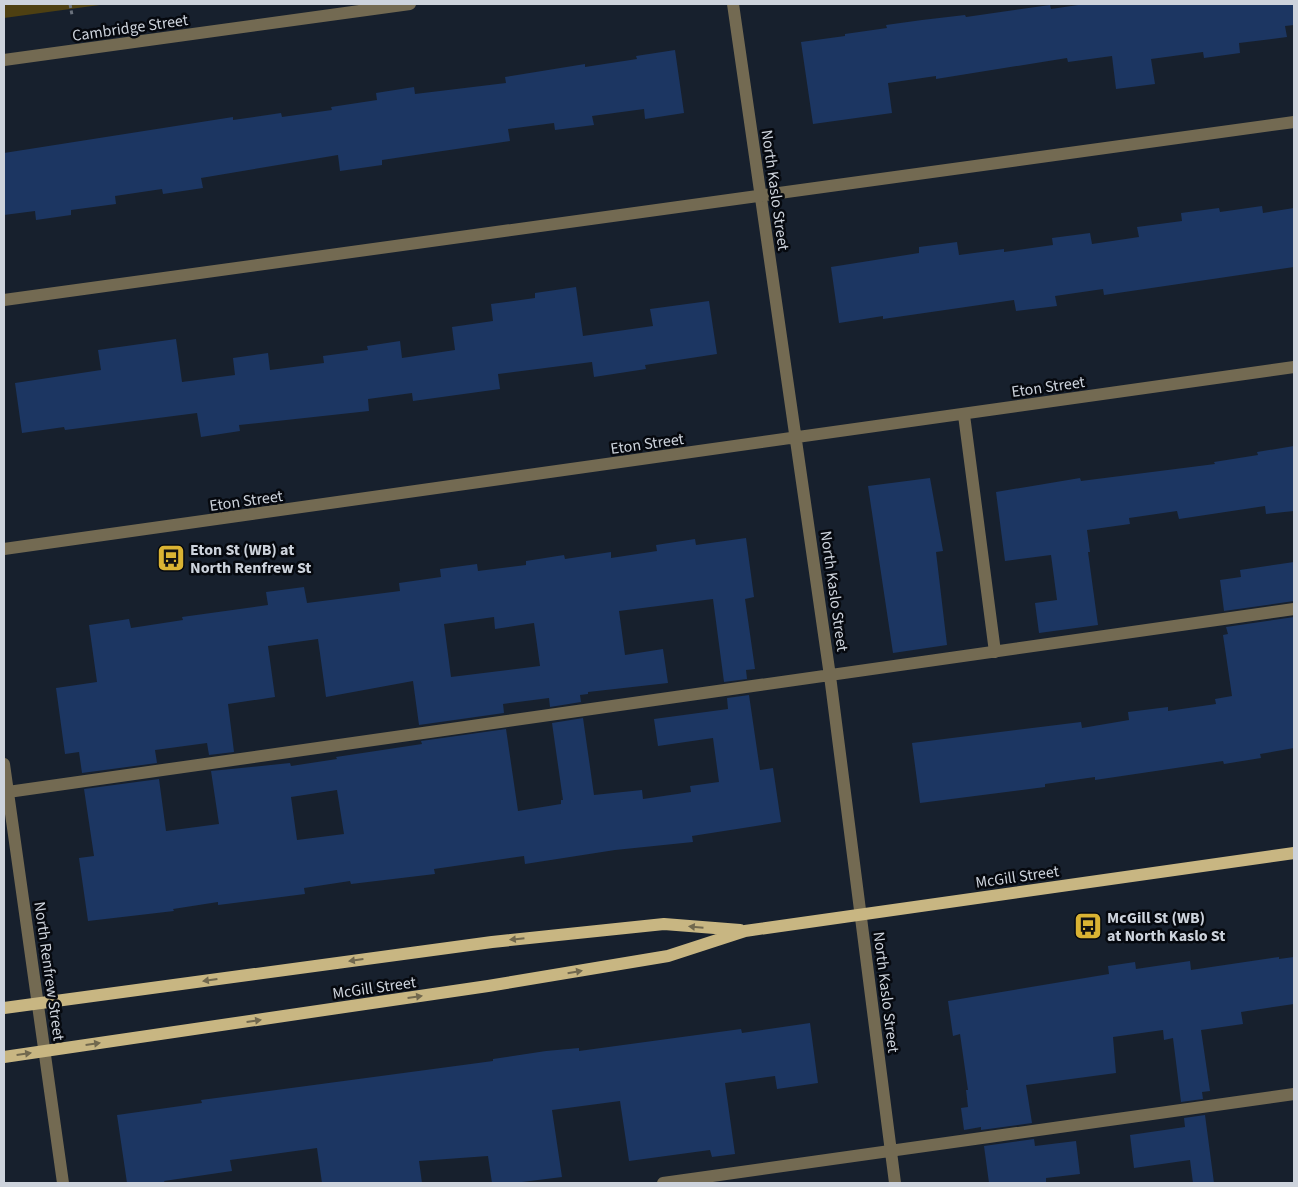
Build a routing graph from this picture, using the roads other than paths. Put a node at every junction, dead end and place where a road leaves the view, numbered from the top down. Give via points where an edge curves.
1 (410, 4) edge
2 (733, 4) edge
3 (4, 60) edge
4 (1294, 122) edge
5 (760, 197) junction
6 (4, 300) edge
7 (1294, 367) edge
8 (964, 415) junction
9 (797, 438) junction
10 (4, 549) edge
11 (1294, 609) edge
12 (995, 652) junction
13 (830, 676) junction
14 (4, 764) edge
15 (8, 792) junction
16 (1294, 853) edge
17 (861, 914) junction
18 (745, 931) junction
19 (39, 1003) junction
20 (4, 1008) edge
21 (45, 1052) junction
22 (4, 1057) edge
23 (1294, 1094) edge
24 (890, 1151) junction
25 (63, 1183) edge
26 (663, 1183) edge
27 (894, 1183) edge

1 - 3 street, Cambridge Street
2 - 5 street, North Kaslo Street
4 - 5 street
5 - 6 street
5 - 9 street, North Kaslo Street
7 - 8 street, Eton Street
8 - 9 street, Eton Street
8 - 12 street
9 - 10 street, Eton Street
9 - 13 street, North Kaslo Street
11 - 12 street
12 - 13 street
13 - 15 street
13 - 17 street, North Kaslo Street
14 - 15 street, North Renfrew Street
15 - 19 street, North Renfrew Street
16 - 17 main road, McGill Street
17 - 18 main road, McGill Street
17 - 24 street, North Kaslo Street
18 -> 19 main road, McGill Street via 664,924 492,942
21 -> 18 main road, McGill Street via 478,988 668,956
19 - 20 main road, McGill Street
19 - 21 street, North Renfrew Street
22 -> 21 main road, McGill Street
21 - 25 street, North Renfrew Street
23 - 24 street
24 - 26 street
24 - 27 street, North Kaslo Street

